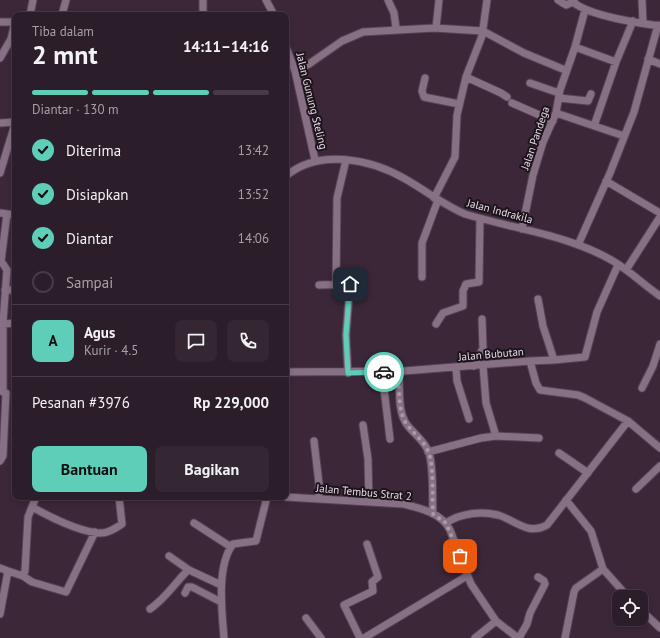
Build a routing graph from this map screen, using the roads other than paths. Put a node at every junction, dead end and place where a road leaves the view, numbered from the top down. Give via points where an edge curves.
1 (33, 0) edge
2 (66, 0) edge
3 (203, 0) edge
4 (266, 0) edge
5 (388, 0) edge
6 (439, 0) edge
7 (488, 0) edge
8 (558, 0) edge
9 (642, 0) edge
10 (573, 1) edge
11 (585, 10) junction
12 (31, 12) edge
13 (63, 12) edge
14 (203, 12) edge
15 (272, 12) edge
16 (633, 21) junction
17 (0, 22) edge
18 (12, 22) edge
19 (643, 23) junction
20 (659, 26) edge
21 (396, 28) junction
22 (436, 28) junction
23 (483, 31) junction
24 (12, 35) edge
25 (575, 47) junction
26 (289, 55) edge
27 (0, 58) edge
28 (648, 59) junction
29 (616, 62) junction
30 (660, 64) edge
31 (566, 70) junction
32 (295, 71) junction
33 (466, 77) junction
34 (425, 78) dead end
35 (530, 83) dead end
36 (591, 94) dead end
37 (559, 96) junction
38 (459, 104) junction
39 (556, 113) junction
40 (553, 121) junction
41 (0, 123) edge
42 (12, 125) edge
43 (594, 126) junction
44 (12, 135) edge
45 (624, 136) junction
46 (315, 160) junction
47 (346, 160) junction
48 (0, 173) edge
49 (289, 174) edge
50 (606, 181) junction
51 (436, 199) junction
52 (660, 213) edge
53 (4, 214) edge
54 (660, 217) edge
55 (480, 219) junction
56 (522, 229) junction
57 (578, 245) junction
58 (618, 265) junction
59 (626, 270) junction
60 (422, 277) dead end
61 (319, 285) dead end
62 (336, 285) junction
63 (5, 290) junction
64 (12, 290) edge
65 (660, 296) edge
66 (538, 299) dead end
67 (2, 311) edge
68 (482, 319) dead end
69 (12, 323) edge
70 (3, 324) junction
71 (436, 324) dead end
72 (660, 344) edge
73 (554, 360) junction
74 (530, 361) junction
75 (483, 365) junction
76 (474, 366) junction
77 (456, 368) junction
78 (289, 372) edge
79 (382, 372) junction
80 (398, 372) junction
81 (348, 373) junction
82 (642, 388) dead end
83 (3, 392) edge
84 (468, 419) dead end
85 (628, 421) junction
86 (362, 425) dead end
87 (496, 436) junction
88 (539, 438) dead end
89 (390, 439) dead end
90 (314, 441) dead end
91 (660, 448) edge
92 (428, 452) junction
93 (559, 454) dead end
94 (0, 461) edge
95 (660, 466) edge
96 (588, 473) junction
97 (636, 489) dead end
98 (289, 497) edge
99 (319, 499) junction
100 (35, 500) edge
101 (119, 500) edge
102 (266, 500) edge
103 (566, 500) junction
104 (369, 502) junction
105 (32, 507) junction
106 (433, 514) junction
107 (194, 523) dead end
108 (446, 523) junction
109 (95, 532) junction
110 (367, 544) dead end
111 (230, 550) junction
112 (169, 556) dead end
113 (0, 568) edge
114 (603, 569) junction
115 (188, 570) junction
116 (8, 571) junction
117 (23, 576) junction
118 (467, 576) junction
119 (538, 577) dead end
120 (222, 585) junction
121 (622, 590) edge
122 (184, 593) dead end
123 (221, 602) junction
124 (150, 609) dead end
125 (0, 614) edge
126 (648, 617) edge
127 (306, 618) dead end
128 (496, 621) junction
129 (660, 628) edge
130 (224, 638) edge
131 (321, 638) edge
132 (360, 638) edge
133 (364, 638) edge
134 (476, 638) edge
135 (519, 638) edge
136 (565, 638) edge

1 - 12 street
2 - 13 street
3 - 14 street
4 - 15 street
5 - 21 street via 394,13
6 - 22 street
7 - 23 street
8 - 10 street via 566,5
9 - 19 street
10 - 11 street
11 - 16 street
11 - 25 street, Jalan Pandega
16 - 19 street
16 - 29 street
17 - 18 street
19 - 20 street
20 - 28 street
21 - 22 street
21 - 32 street via 362,32 351,36
22 - 23 street
23 - 31 street via 524,54
23 - 33 street
24 - 27 street
25 - 29 street
25 - 31 street, Jalan Pandega
26 - 32 street, Jalan Gunung Steling
28 - 30 street
28 - 45 street via 634,112
29 - 43 street
31 - 37 street, Jalan Pandega
32 - 46 street, Jalan Gunung Steling
33 - 38 street
33 - 40 street
34 - 38 street via 422,91 424,97
35 - 37 street
36 - 37 street via 588,101
37 - 39 street, Jalan Pandega
38 - 51 street via 455,157
39 - 40 street, Jalan Pandega
39 - 43 street
40 - 56 street, Jalan Pandega via 543,142 533,175
41 - 42 street
43 - 45 street
44 - 48 street
45 - 50 street
46 - 47 street, Jalan Indrakila
46 - 49 street, Jalan Indrakila
47 - 51 street, Jalan Indrakila via 394,173
47 - 62 street via 337,198
50 - 52 street
50 - 57 street
51 - 55 street, Jalan Indrakila via 452,209
51 - 60 street via 422,243
53 - 63 street via 1,261 7,270
54 - 59 street
55 - 56 street, Jalan Indrakila
55 - 71 street via 479,282 466,284 463,291 463,306 443,313
56 - 57 street, Jalan Indrakila
57 - 58 street, Jalan Indrakila
58 - 59 street, Jalan Indrakila
58 - 73 street via 597,312 586,357
59 - 65 street, Jalan Indrakila
61 - 62 street
62 - 81 street via 350,284 346,335
63 - 64 street
63 - 67 street
66 - 73 street
67 - 70 street
68 - 76 street via 482,348
69 - 70 street
70 - 83 street
72 - 82 street
73 - 74 street
74 - 75 street, Jalan Bubutan
74 - 85 street, Jalan Bubutan via 540,390 578,395
75 - 76 street, Jalan Bubutan
75 - 87 street via 486,403
76 - 77 street, Jalan Bubutan
77 - 80 street, Jalan Bubutan
77 - 84 street via 457,382
78 - 81 street, Jalan Bubutan
79 - 80 street, Jalan Bubutan
79 - 81 street, Jalan Bubutan
79 - 89 street
80 - 92 street via 402,416
83 - 94 street via 4,456
85 - 91 street, Jalan Bubutan
85 - 96 street
86 - 104 street via 368,459
87 - 88 street
87 - 92 street
90 - 99 street
92 - 106 street via 432,470
93 - 96 street
95 - 97 street
96 - 103 street
98 - 99 street, Jalan Tembus Strat 2
99 - 104 street, Jalan Tembus Strat 2
100 - 105 street
101 - 109 street via 122,524 110,531
102 - 111 street via 256,541 233,544
103 - 108 street via 543,527 527,528 503,517 476,513
103 - 114 street via 591,531
104 - 106 street, Jalan Tembus Strat 2 via 403,504
105 - 109 street via 58,520
105 - 117 street via 28,517 26,568
106 - 108 street, Jalan Tembus Strat 2
107 - 111 street
108 - 118 street
109 - 117 street via 66,592 32,582
110 - 132 street via 378,577 372,582 374,591 344,605
111 - 120 street
112 - 115 street
113 - 116 street
114 - 121 street
114 - 136 street via 576,588
115 - 120 street
115 - 124 street via 163,599
116 - 117 street
116 - 125 street
118 - 128 street
118 - 133 street
119 - 135 street via 545,584
120 - 123 street
122 - 123 street via 188,587 192,587
123 - 130 street
126 - 129 street
127 - 131 street
128 - 134 street
128 - 135 street

